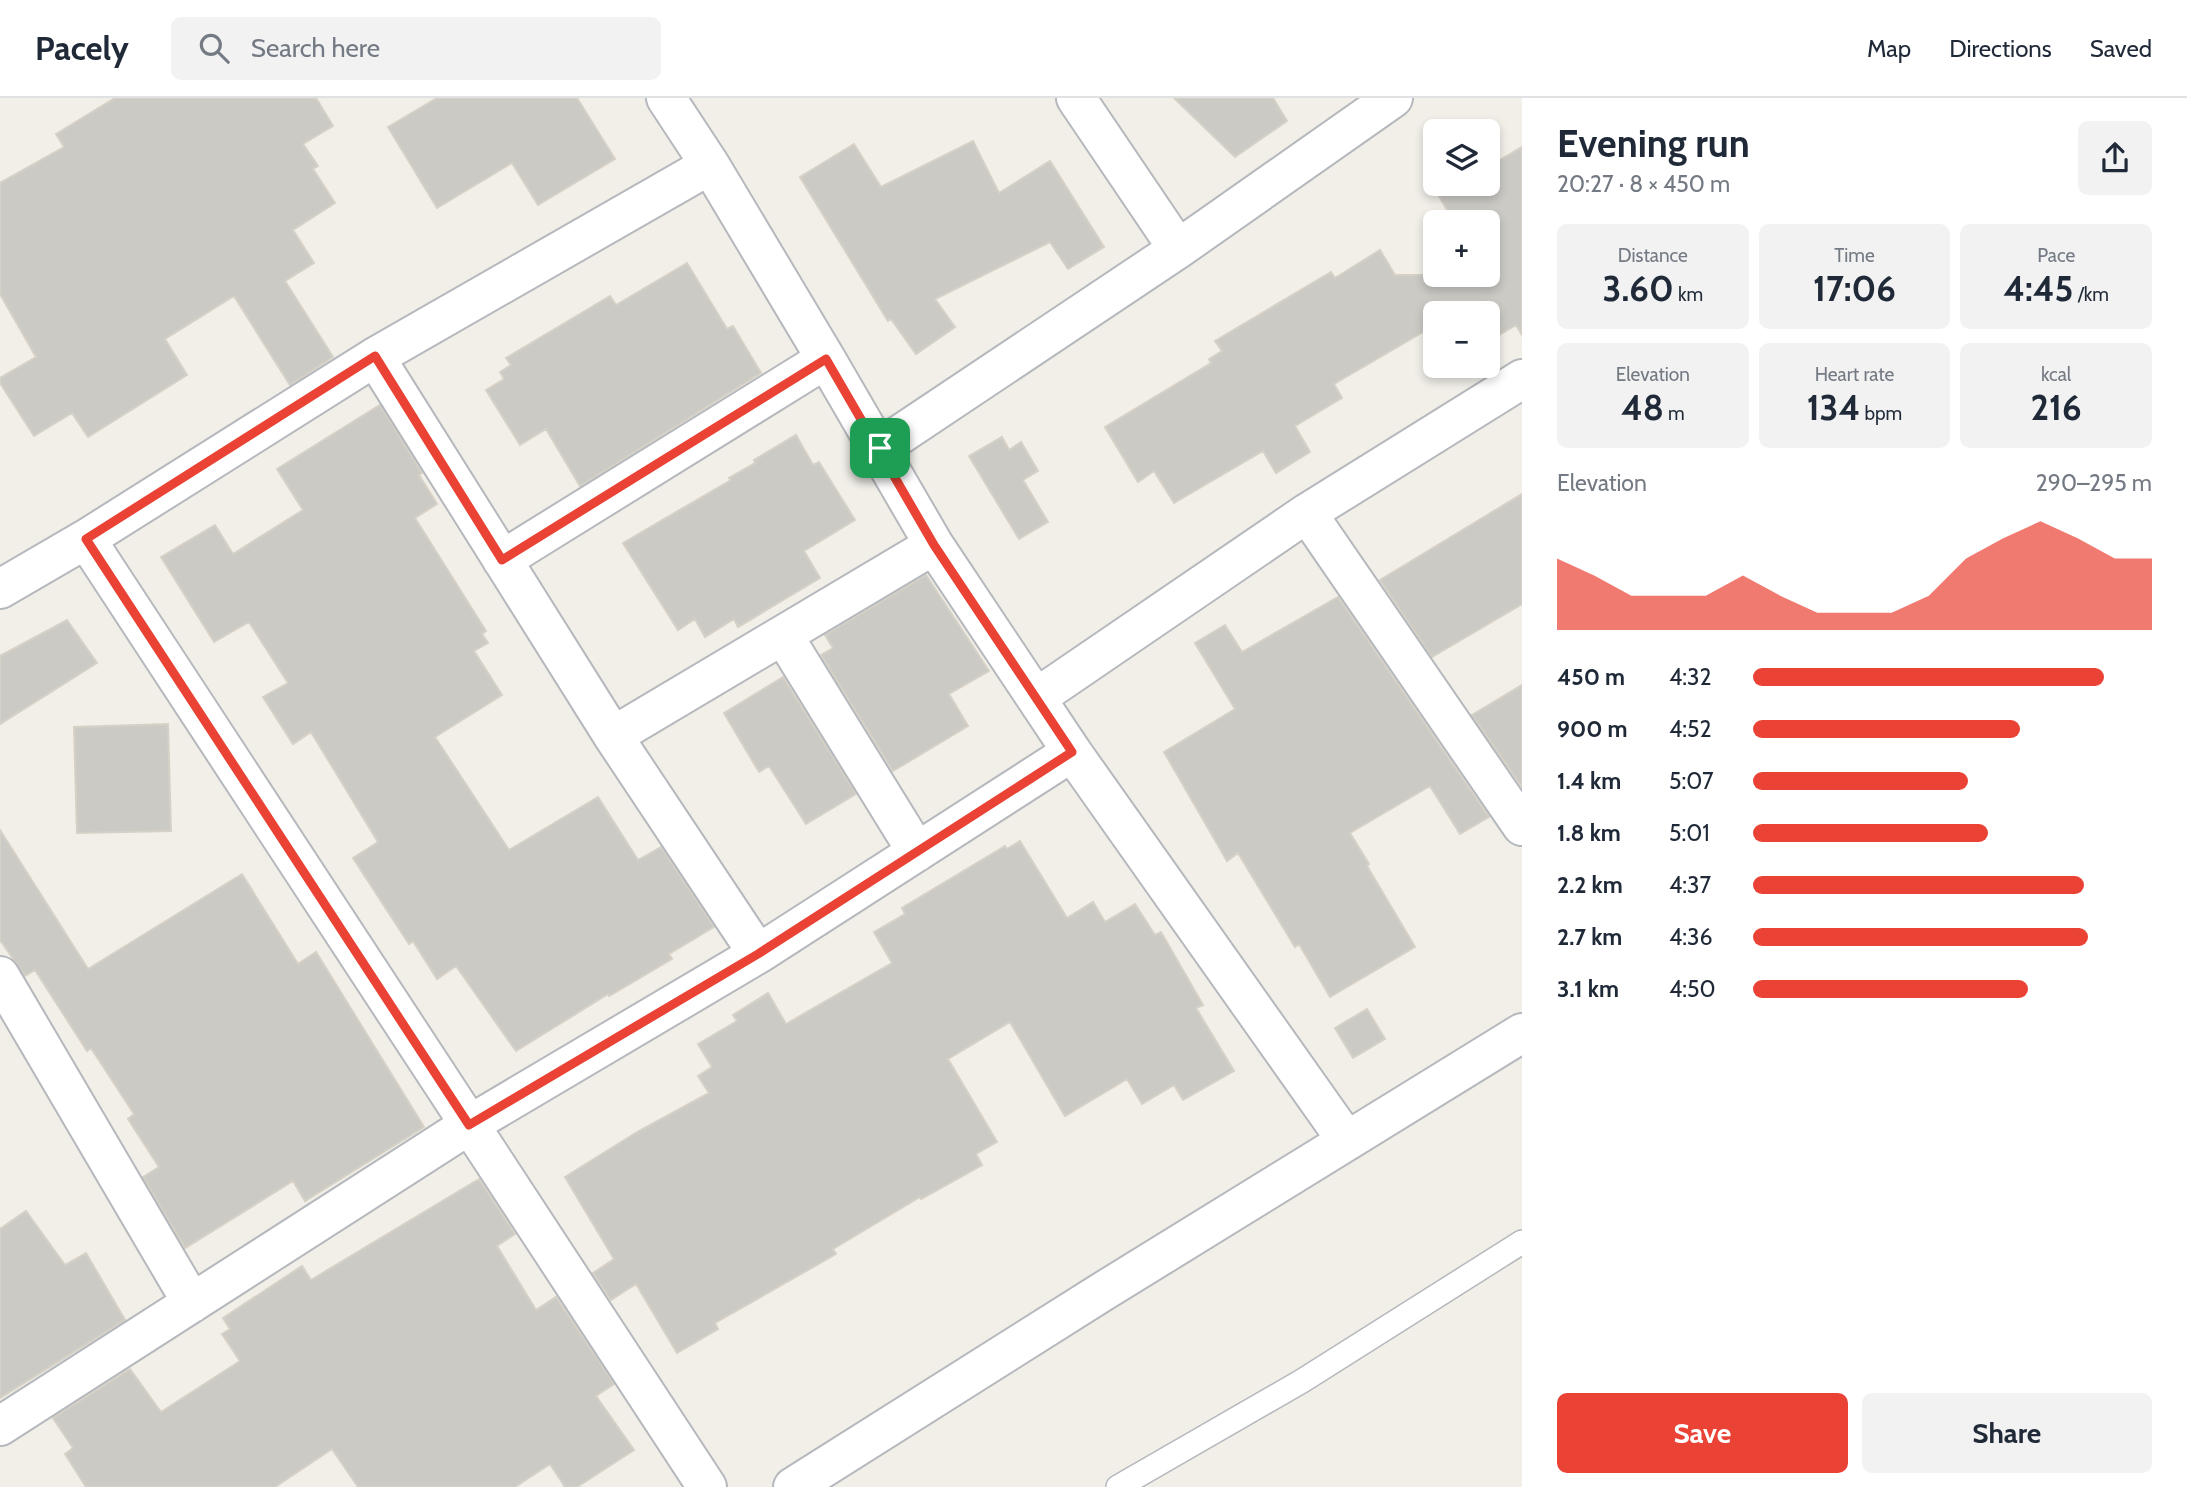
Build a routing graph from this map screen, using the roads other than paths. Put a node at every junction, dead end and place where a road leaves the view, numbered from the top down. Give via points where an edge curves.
1 (666, 98) edge
2 (1076, 98) edge
3 (1393, 98) edge
4 (710, 165) junction
5 (1178, 249) junction
6 (375, 356) junction
7 (826, 359) junction
8 (1517, 394) edge
9 (880, 448) junction
10 (1307, 513) junction
11 (86, 539) junction
12 (934, 545) junction
13 (502, 560) junction
14 (0, 589) edge
15 (783, 635) junction
16 (1036, 698) junction
17 (613, 736) junction
18 (1072, 752) junction
19 (1522, 826) edge
20 (917, 852) junction
21 (758, 954) junction
22 (0, 976) edge
23 (1522, 1033) edge
24 (469, 1125) junction
25 (1347, 1141) junction
26 (1522, 1242) edge
27 (192, 1303) junction
28 (0, 1426) edge
29 (707, 1487) edge
30 (793, 1487) edge
31 (1118, 1487) edge

1 - 4 street
2 - 5 street
3 - 5 street
4 - 6 street
4 - 7 street
5 - 9 street
6 - 11 street
6 - 13 street
7 - 9 street
7 - 13 street
8 - 10 street
9 - 12 street
10 - 16 street
10 - 19 street
11 - 14 street
11 - 24 street
12 - 15 street
12 - 16 street
13 - 17 street
15 - 17 street
15 - 20 street
16 - 18 street
17 - 21 street
18 - 20 street
18 - 25 street
20 - 21 street
21 - 24 street
22 - 27 street
23 - 25 street
24 - 27 street
24 - 29 street
25 - 30 street
26 - 31 lane via 1302,1381
27 - 28 street

